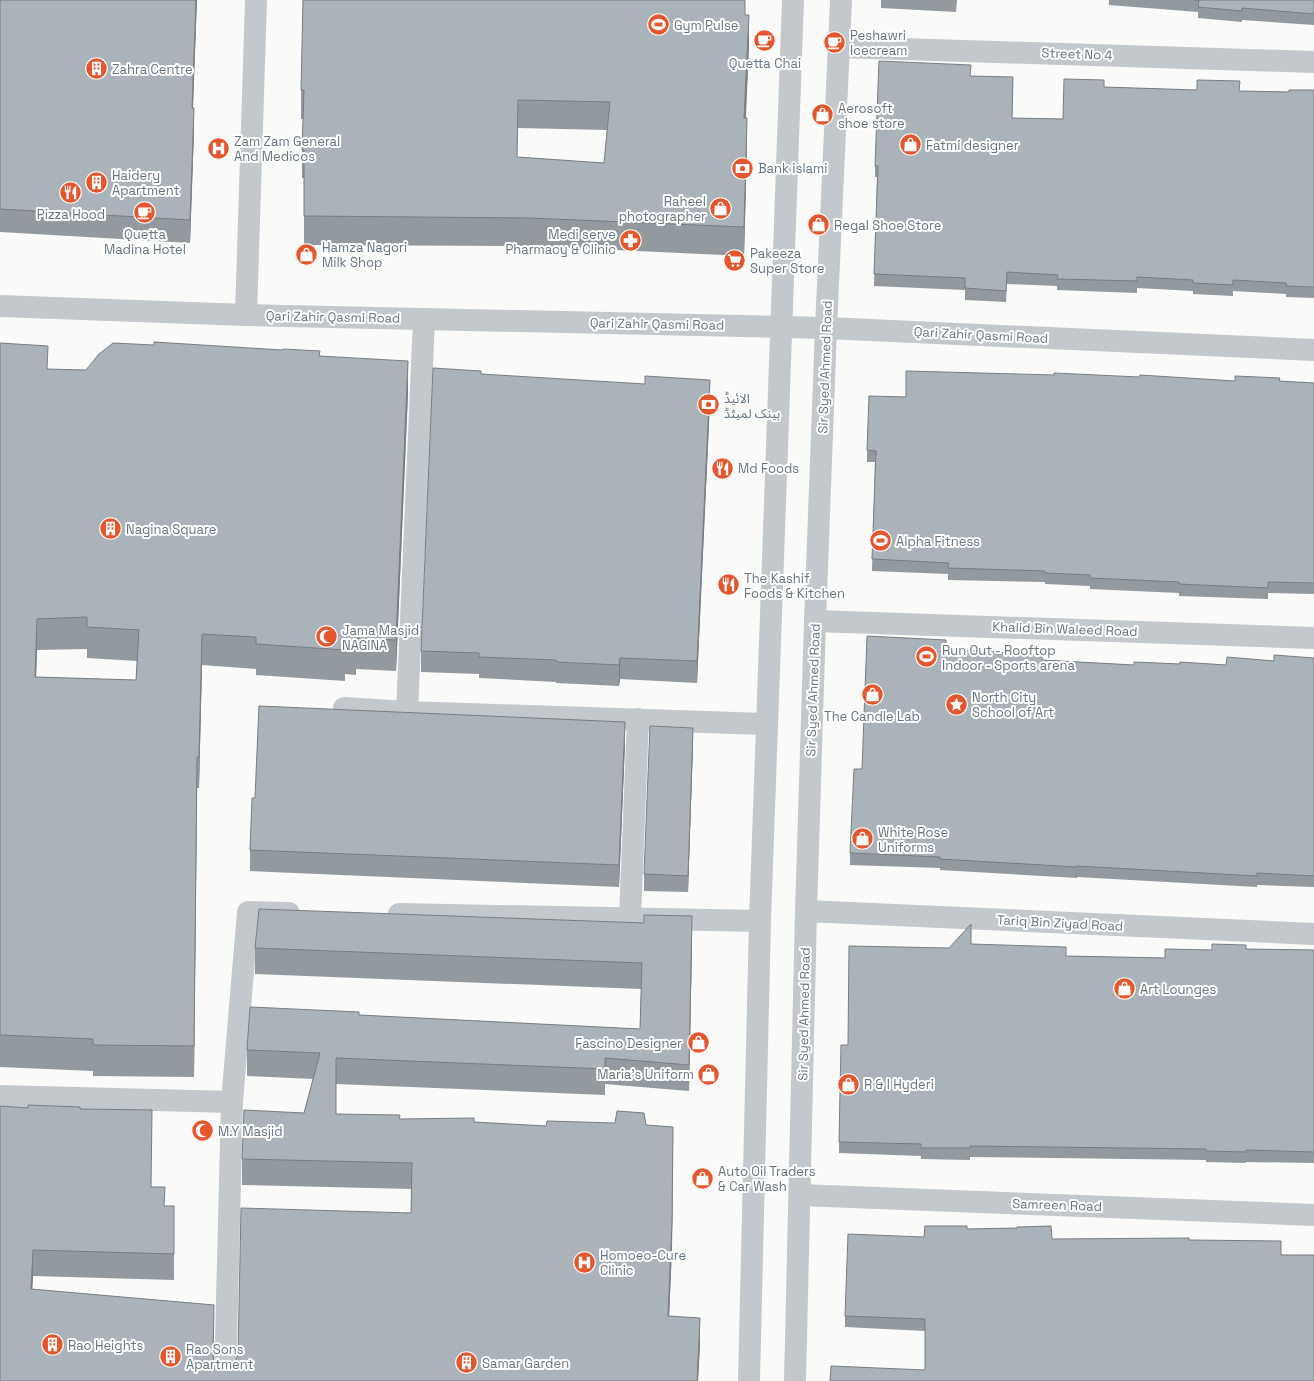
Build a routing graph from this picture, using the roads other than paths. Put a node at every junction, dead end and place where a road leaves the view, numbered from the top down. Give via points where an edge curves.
1 (256, 0) edge
2 (793, 0) edge
3 (841, 0) edge
4 (839, 47) junction
5 (1314, 62) edge
6 (0, 306) edge
7 (246, 315) junction
8 (424, 319) junction
9 (780, 327) junction
10 (826, 328) junction
11 (1314, 350) edge
12 (815, 621) junction
13 (1314, 638) edge
14 (344, 708) edge
15 (407, 712) junction
16 (638, 720) junction
17 (766, 724) junction
18 (806, 911) junction
19 (311, 913) edge
20 (383, 914) edge
21 (630, 918) junction
22 (760, 921) junction
23 (1314, 934) edge
24 (0, 1096) edge
25 (232, 1102) junction
26 (800, 1195) junction
27 (1314, 1215) edge
28 (225, 1381) edge
29 (749, 1381) edge
30 (795, 1381) edge

1 - 7 street
2 - 9 street
3 - 4 street, Sir Syed Ahmed Road
4 - 5 street, Street No 4
4 - 10 street, Sir Syed Ahmed Road
6 - 7 street, Qari Zahir Qasmi Road
7 - 8 street, Qari Zahir Qasmi Road
8 - 9 street, Qari Zahir Qasmi Road
8 - 15 street
9 - 10 street, Qari Zahir Qasmi Road
9 - 17 street
10 - 11 street, Qari Zahir Qasmi Road
10 - 12 street, Sir Syed Ahmed Road
12 - 13 street, Khalid Bin Waleed Road
12 - 18 street, Sir Syed Ahmed Road
14 - 15 street
15 - 16 street
16 - 17 street
16 - 21 street
17 - 22 street
18 - 23 street, Tariq Bin Ziyad Road
18 - 26 street, Sir Syed Ahmed Road
19 - 25 street via 248,912
20 - 21 street
21 - 22 street
22 - 29 street
24 - 25 street
25 - 28 street
26 - 27 street, Samreen Road
26 - 30 street, Sir Syed Ahmed Road

